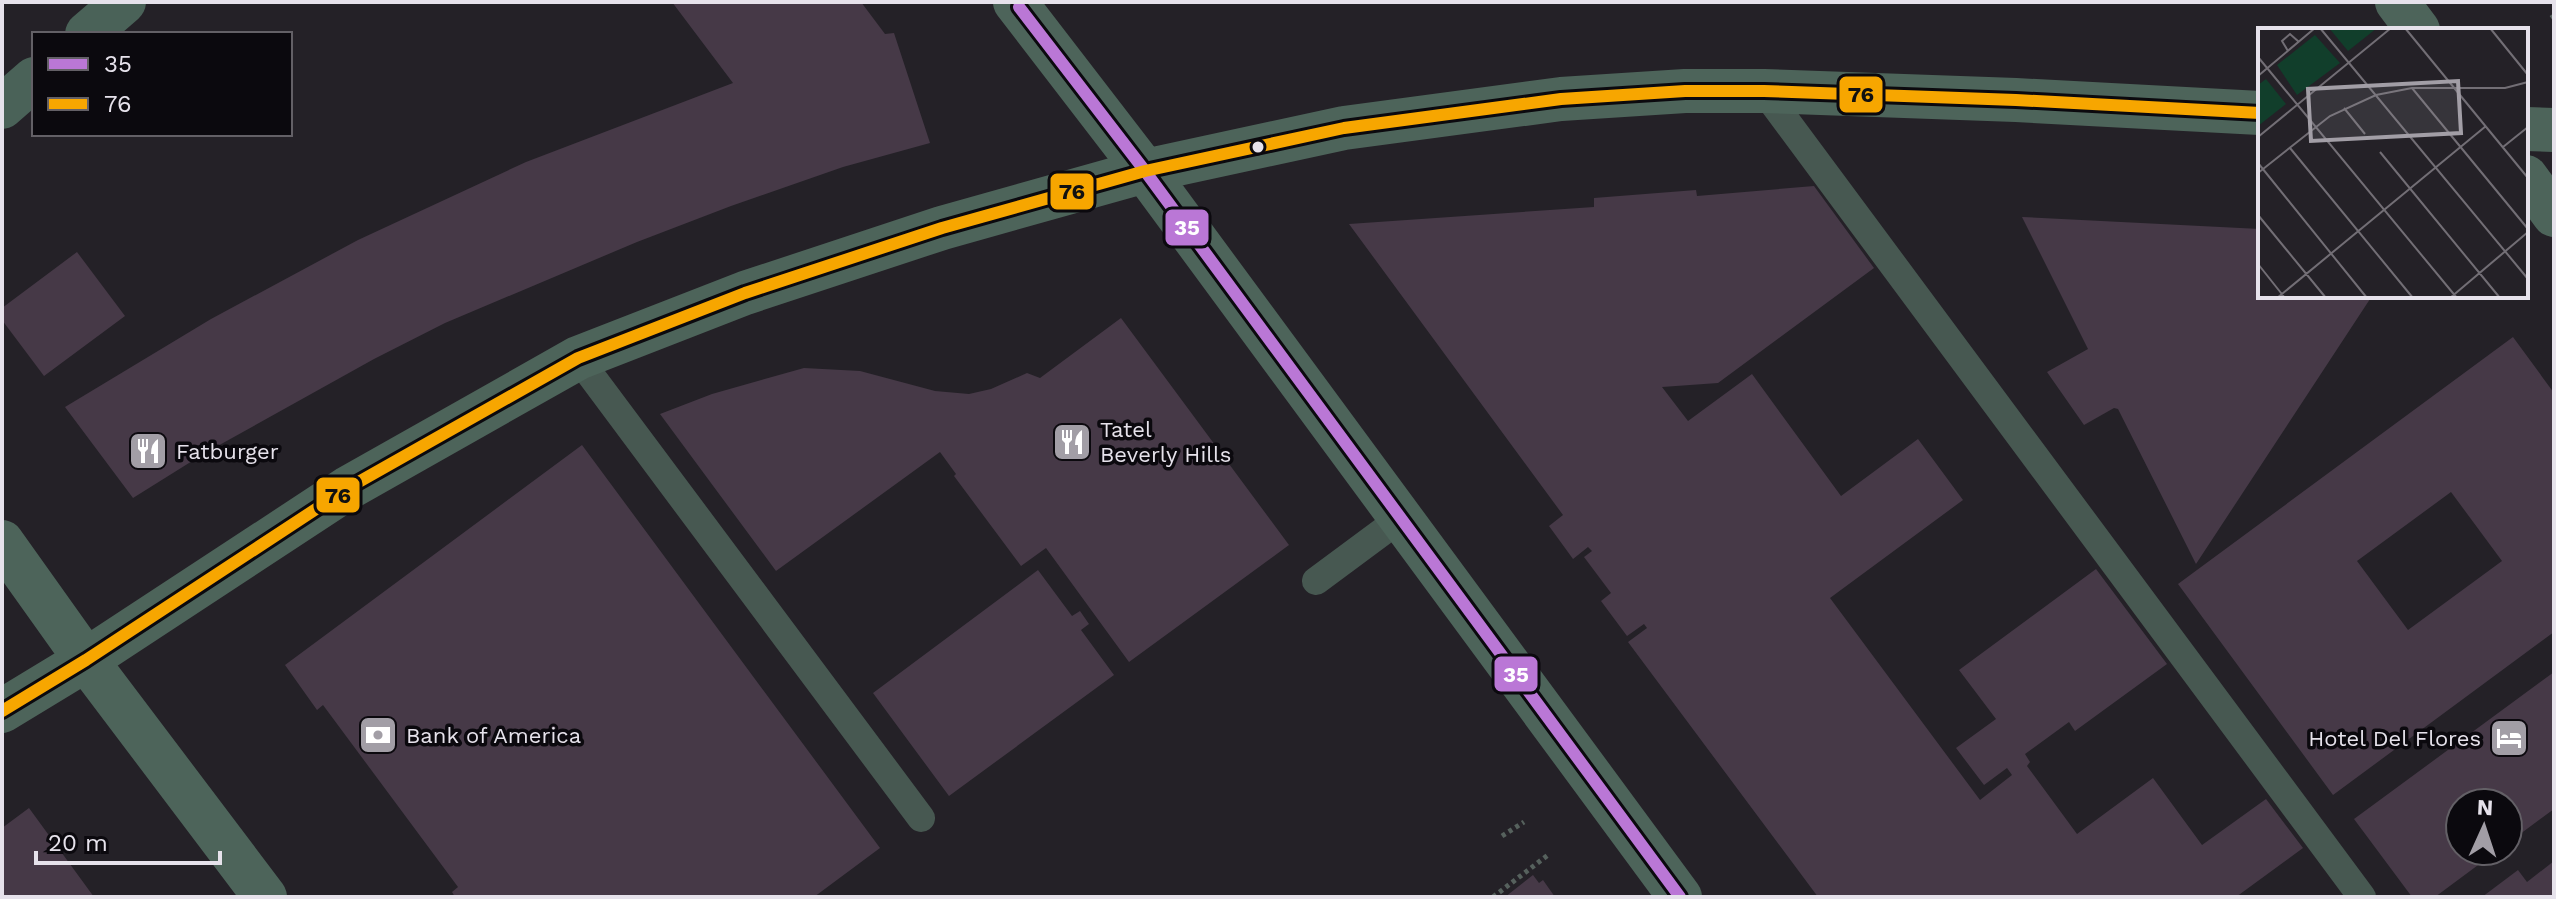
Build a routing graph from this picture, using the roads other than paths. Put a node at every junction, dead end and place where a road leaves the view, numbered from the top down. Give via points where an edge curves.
1 (124, 2) edge
2 (1015, 2) edge
3 (2397, 2) edge
4 (2416, 28) edge
5 (89, 32) edge
6 (32, 81) edge
7 (1764, 91) junction
8 (2, 107) edge
9 (2258, 113) edge
10 (2528, 129) edge
11 (2554, 130) edge
12 (1145, 171) junction
13 (2528, 180) edge
14 (2554, 215) edge
15 (578, 358) junction
16 (1401, 518) junction
17 (2, 542) edge
18 (1316, 581) dead end
19 (86, 660) junction
20 (2, 711) edge
21 (921, 818) dead end
22 (265, 897) edge
23 (1680, 897) edge
24 (2362, 897) edge

1 - 5 main road
2 - 12 main road
3 - 4 main road
6 - 8 main road
7 - 9 main road
7 - 12 main road via 1685,91 1530,103 1344,128
7 - 24 lane
10 - 11 main road
12 - 15 main road via 942,228 745,293
12 - 16 main road
13 - 14 main road
15 - 19 main road via 348,488
15 - 21 lane
16 - 18 lane
16 - 23 main road
17 - 19 main road
19 - 20 main road
19 - 22 main road

